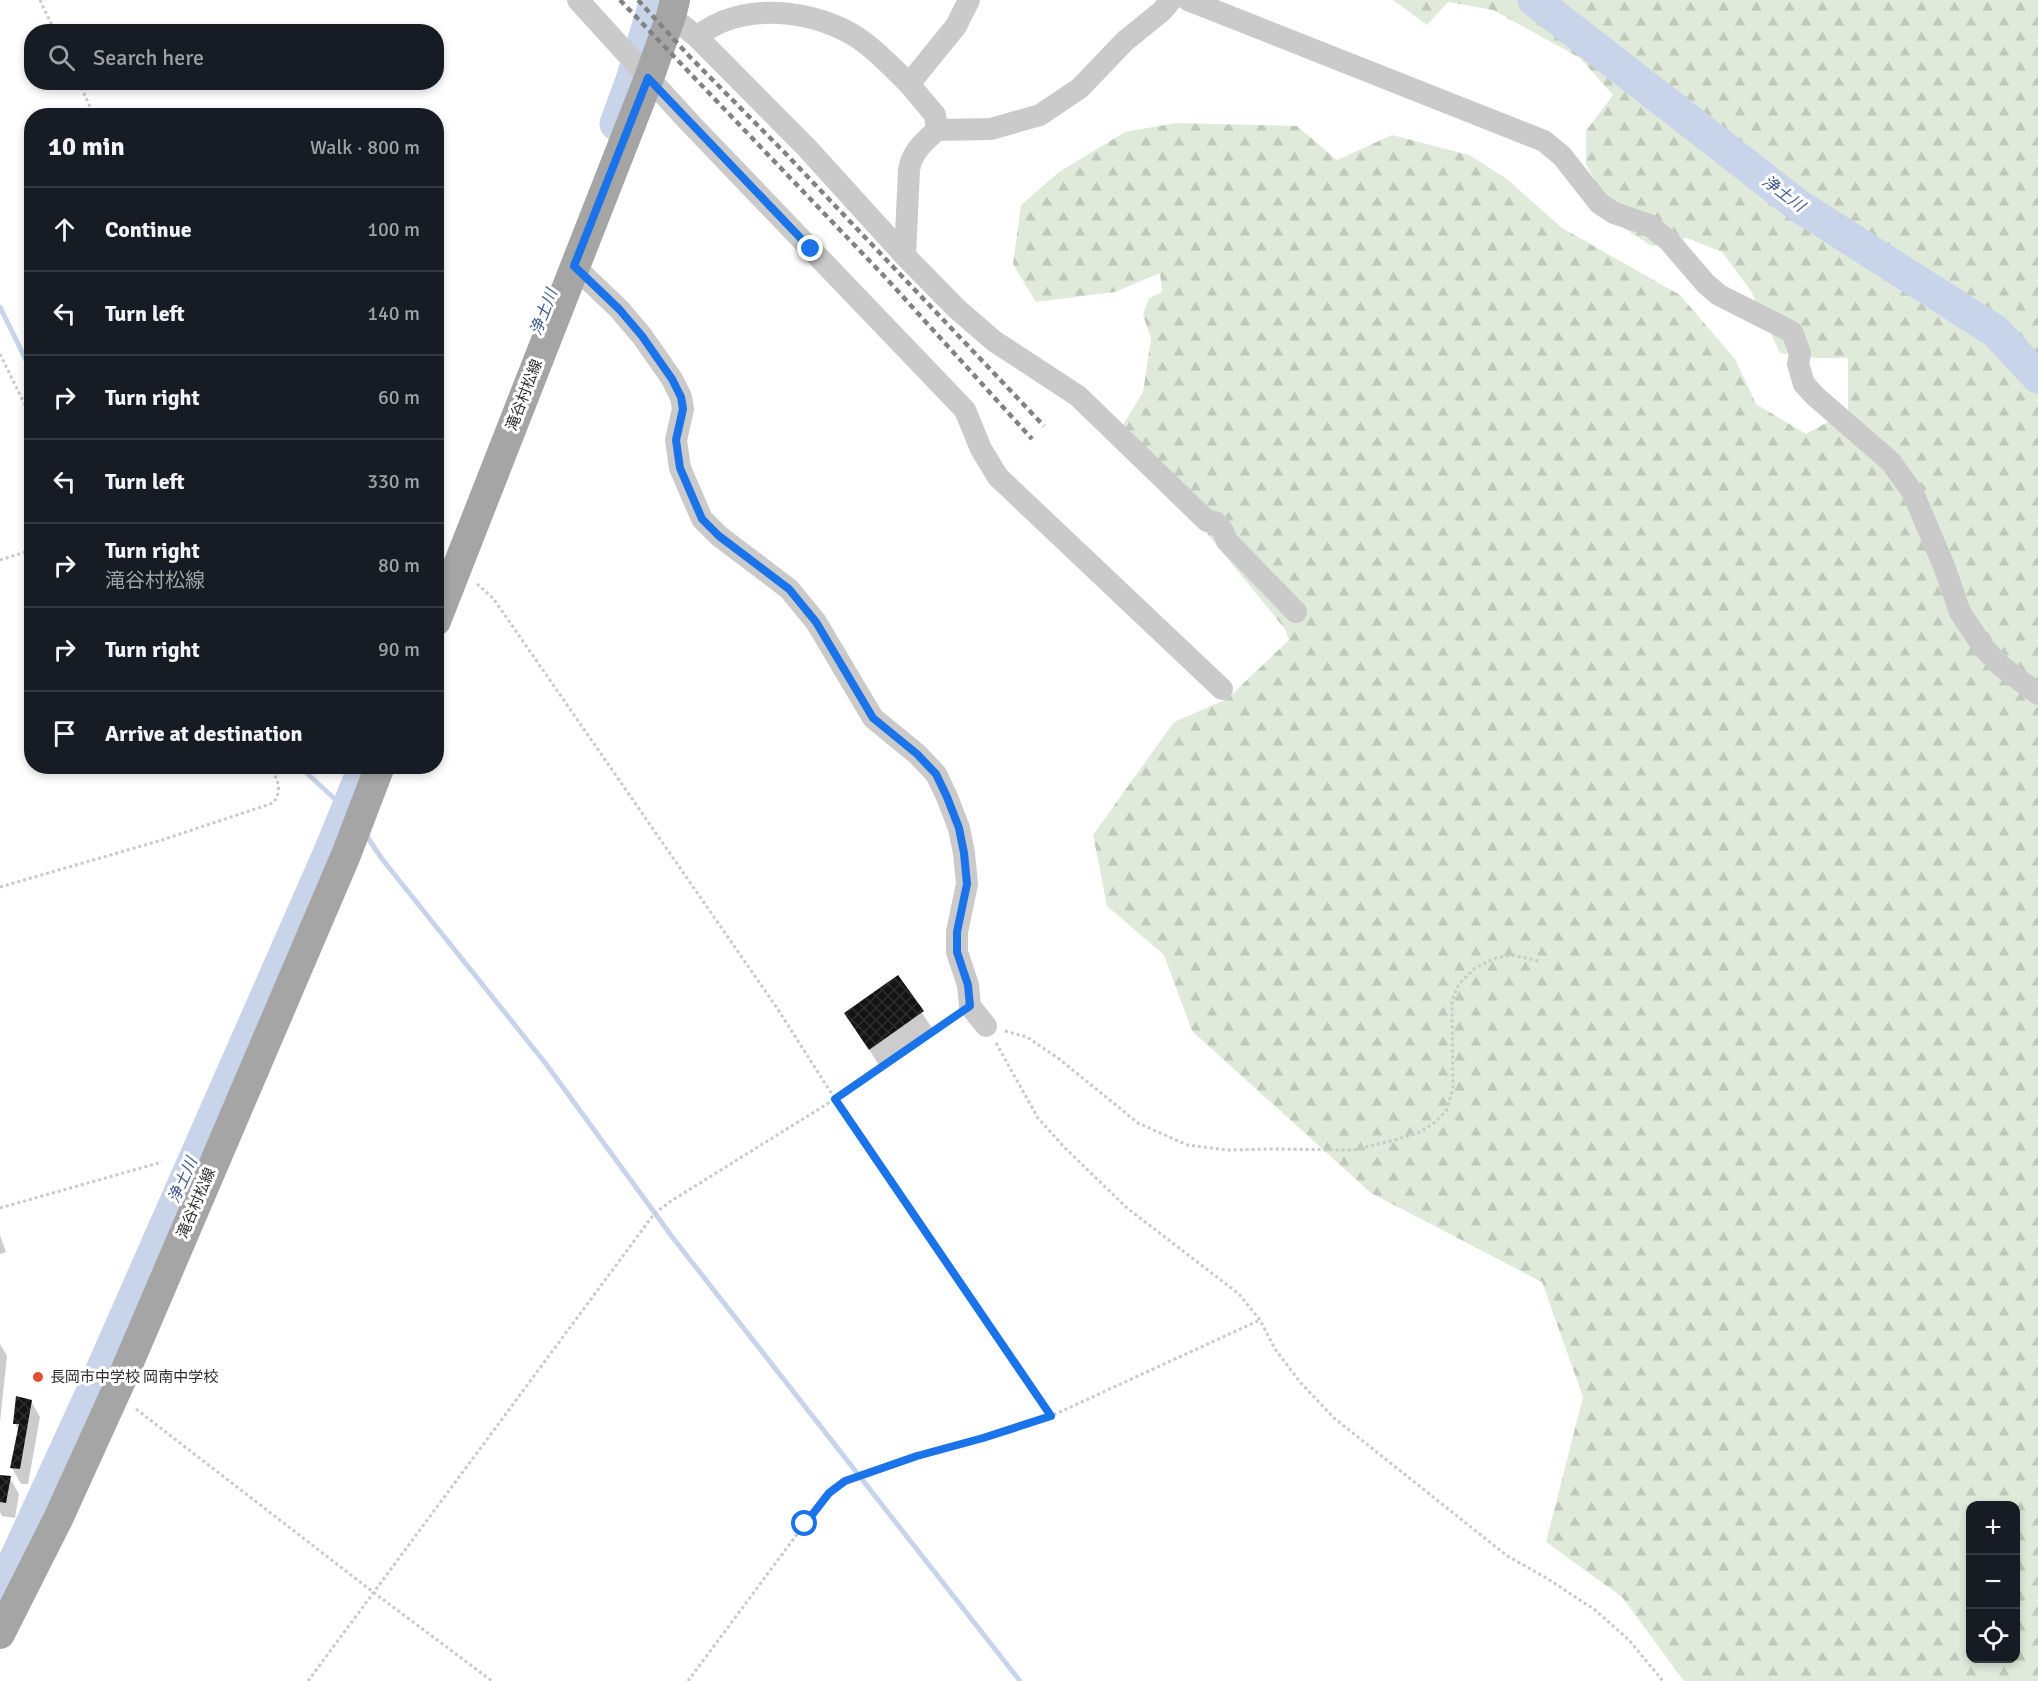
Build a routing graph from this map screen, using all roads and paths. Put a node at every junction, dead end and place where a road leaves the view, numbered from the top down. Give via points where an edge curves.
1 (40, 0) edge
2 (578, 0) edge
3 (969, 0) edge
4 (1171, 0) edge
5 (1188, 0) edge
6 (673, 8) edge
7 (51, 24) edge
8 (697, 37) junction
9 (648, 78) junction
10 (909, 84) junction
11 (83, 90) edge
12 (90, 108) edge
13 (937, 130) junction
14 (905, 256) junction
15 (574, 266) junction
16 (0, 354) edge
17 (24, 403) edge
18 (24, 552) edge
19 (0, 560) edge
20 (454, 575) junction
21 (444, 601) edge
22 (1296, 612) dead end
23 (1222, 689) dead end
24 (2038, 694) edge
25 (274, 774) edge
26 (377, 774) edge
27 (0, 887) edge
28 (1539, 961) dead end
29 (970, 1006) junction
30 (986, 1026) junction
31 (835, 1099) junction
32 (162, 1162) dead end
33 (0, 1208) edge
34 (1260, 1320) junction
35 (136, 1409) dead end
36 (1051, 1416) junction
37 (373, 1592) junction
38 (0, 1634) edge
39 (308, 1681) edge
40 (492, 1681) edge
41 (688, 1681) edge
42 (1663, 1681) edge

1 - 7 path
2 - 9 street
3 - 10 street via 956,26
4 - 13 street via 1080,88 1040,114 991,129
5 - 24 street via 1544,141 1562,156 1599,203 1614,213 1649,225 1719,295 1792,332 1800,353 1798,364 1804,384 1892,462 1913,493 1960,612 2001,666
6 - 8 street
6 - 9 main road, 滝谷村松線
8 - 10 street via 722,20 742,16 775,13 807,18 835,26 860,40
8 - 14 street via 807,148
9 - 15 main road, 滝谷村松線
9 - 23 street via 965,410 981,450 998,477
10 - 13 street via 935,116
11 - 12 path
13 - 14 street via 911,159
14 - 22 street via 994,341 1078,396 1207,522 1215,522 1227,541
15 - 20 main road, 滝谷村松線
15 - 29 street via 619,309 672,379 683,409 676,440 680,468 702,519 789,589 816,622 873,718 936,774 959,828 964,853 967,884 957,952
16 - 17 path
18 - 19 path
20 - 21 main road, 滝谷村松線
20 - 31 path via 480,585 493,598 777,1008
25 - 27 path via 279,788 273,803
26 - 38 main road, 滝谷村松線 via 124,1374
28 - 30 path via 1512,955 1474,968 1459,984 1452,1000 1453,1089 1446,1111 1419,1132 1353,1150 1227,1150 1187,1145 1138,1123 1027,1037
29 - 30 street
29 - 31 path
30 - 34 path via 1038,1118 1065,1148 1127,1208 1239,1294
31 - 36 path
31 - 37 path via 654,1214
32 - 33 path
34 - 36 path
34 - 42 path via 1275,1349 1334,1418 1506,1555 1595,1610 1628,1639
35 - 37 path
36 - 41 path via 845,1481 818,1506
37 - 39 path
37 - 40 path

